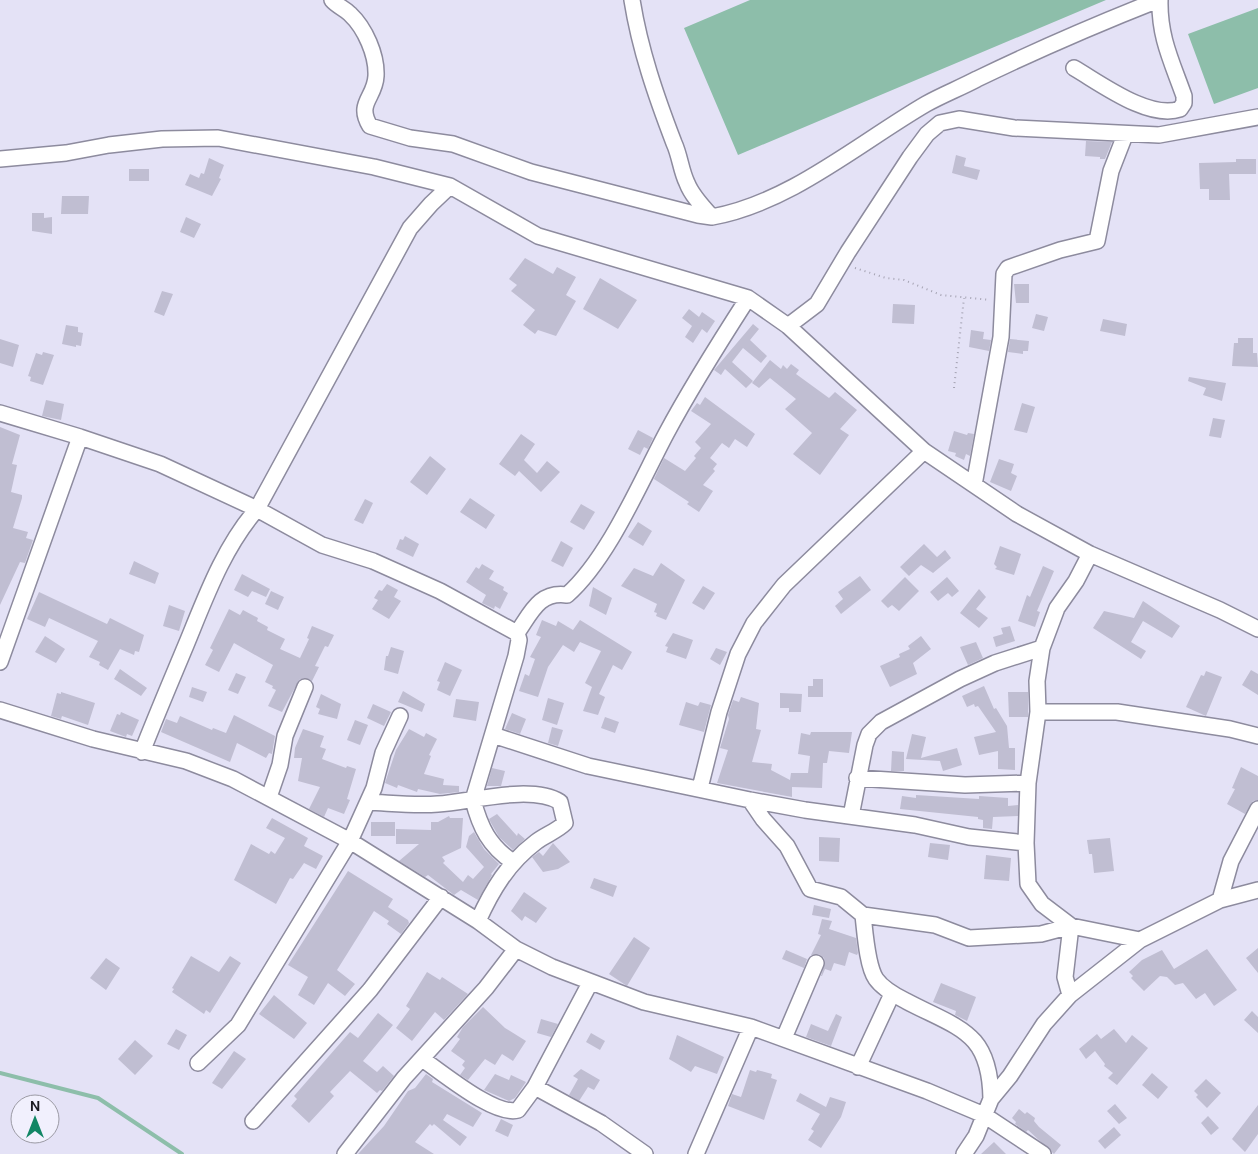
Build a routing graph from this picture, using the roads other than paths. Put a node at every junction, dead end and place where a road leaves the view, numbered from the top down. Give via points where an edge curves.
1 (332, 0) edge
2 (632, 0) edge
3 (1159, 0) edge
4 (1074, 68) dead end
5 (1258, 117) edge
6 (1125, 135) junction
7 (0, 158) edge
8 (687, 184) junction
9 (450, 186) junction
10 (671, 208) junction
11 (712, 217) junction
12 (748, 298) junction
13 (788, 326) junction
14 (0, 413) edge
15 (80, 437) junction
16 (924, 451) junction
17 (974, 485) junction
18 (257, 510) junction
19 (1090, 554) junction
20 (1258, 629) edge
21 (516, 633) junction
22 (1042, 648) junction
23 (0, 662) edge
24 (305, 687) dead end
25 (0, 710) edge
26 (1038, 712) junction
27 (400, 716) dead end
28 (493, 736) junction
29 (1258, 736) edge
30 (142, 752) junction
31 (857, 778) junction
32 (1028, 783) junction
33 (700, 788) junction
34 (269, 797) junction
35 (473, 800) junction
36 (750, 800) junction
37 (368, 802) junction
38 (1258, 809) edge
39 (851, 816) junction
40 (350, 841) junction
41 (1026, 843) junction
42 (513, 862) junction
43 (1258, 890) edge
44 (441, 897) junction
45 (1220, 900) junction
46 (863, 915) junction
47 (478, 921) junction
48 (1071, 926) junction
49 (1140, 940) junction
50 (516, 949) junction
51 (816, 963) dead end
52 (590, 983) junction
53 (892, 994) junction
54 (1070, 995) junction
55 (752, 1027) junction
56 (784, 1038) junction
57 (422, 1059) junction
58 (198, 1063) dead end
59 (858, 1067) junction
60 (535, 1087) junction
61 (991, 1099) junction
62 (984, 1115) junction
63 (253, 1121) dead end
64 (345, 1154) edge
65 (645, 1154) edge
66 (696, 1154) edge
67 (964, 1154) edge
68 (1043, 1154) edge

1 - 10 street via 350,13 370,44 375,60 376,78 364,109 364,117 370,126 410,138 453,144 531,172
2 - 8 street via 637,34 652,87 676,146
3 - 4 street via 1163,38 1184,96 1180,109 1162,112 1141,105
3 - 11 street via 1022,57 927,104 848,155 755,206
5 - 6 street via 1159,135
6 - 13 street via 1087,130 1014,128 958,119 940,123 910,157 817,304
6 - 17 street via 1111,171 1099,238 1092,244 1060,250 1008,268 1004,274 1001,337
7 - 9 street via 66,153 162,139 218,138 384,169
8 - 10 street via 681,198
8 - 11 street
9 - 12 street via 538,236
9 - 18 street via 410,228
10 - 11 street
12 - 13 street
12 - 21 street via 698,376 639,487 583,580 567,595 554,593 541,600
13 - 16 street
14 - 15 street
15 - 18 street via 160,464
15 - 23 street
16 - 17 street
16 - 33 street via 784,585 754,623 738,654 719,712
17 - 19 street via 1017,514
18 - 21 street via 322,545 373,561 440,591
18 - 30 street via 242,526 213,582
19 - 20 street
19 - 22 street via 1057,608
21 - 28 street via 519,640 516,656
22 - 26 street via 1037,681
22 - 31 street via 995,663 960,679 881,722 867,739
24 - 34 street via 285,736 280,765
25 - 30 street
26 - 29 street via 1117,712
26 - 32 street
27 - 37 street via 383,753
28 - 33 street via 588,766
28 - 35 street
30 - 34 street via 186,761
31 - 32 street via 965,785
31 - 39 street
32 - 41 street
33 - 36 street
34 - 40 street
35 - 37 street via 412,805
35 - 42 street via 487,839
35 - 42 street via 531,794 560,802 565,823 534,843
36 - 39 street
36 - 46 street via 787,846 810,889 841,896
37 - 40 street
38 - 45 street via 1231,861
39 - 41 street via 970,837
40 - 44 street
40 - 58 street via 238,1025
41 - 48 street via 1028,884 1042,904
42 - 47 street via 492,889
43 - 45 street
44 - 47 street
44 - 63 street via 370,990
45 - 49 street
46 - 48 street via 935,925 969,938 1041,934
46 - 53 street via 875,978
47 - 50 street
48 - 49 street
48 - 54 street via 1065,977
49 - 54 street
50 - 52 street
50 - 57 street via 486,988
51 - 56 street
52 - 55 street via 644,1002
52 - 60 street
53 - 59 street
53 - 61 street via 962,1029 977,1041 986,1057
54 - 61 street via 1044,1024
55 - 56 street
55 - 66 street
56 - 59 street
57 - 60 street via 478,1098 504,1110 518,1110
57 - 64 street
59 - 62 street
60 - 65 street via 600,1123
61 - 62 street
62 - 67 street
62 - 68 street

